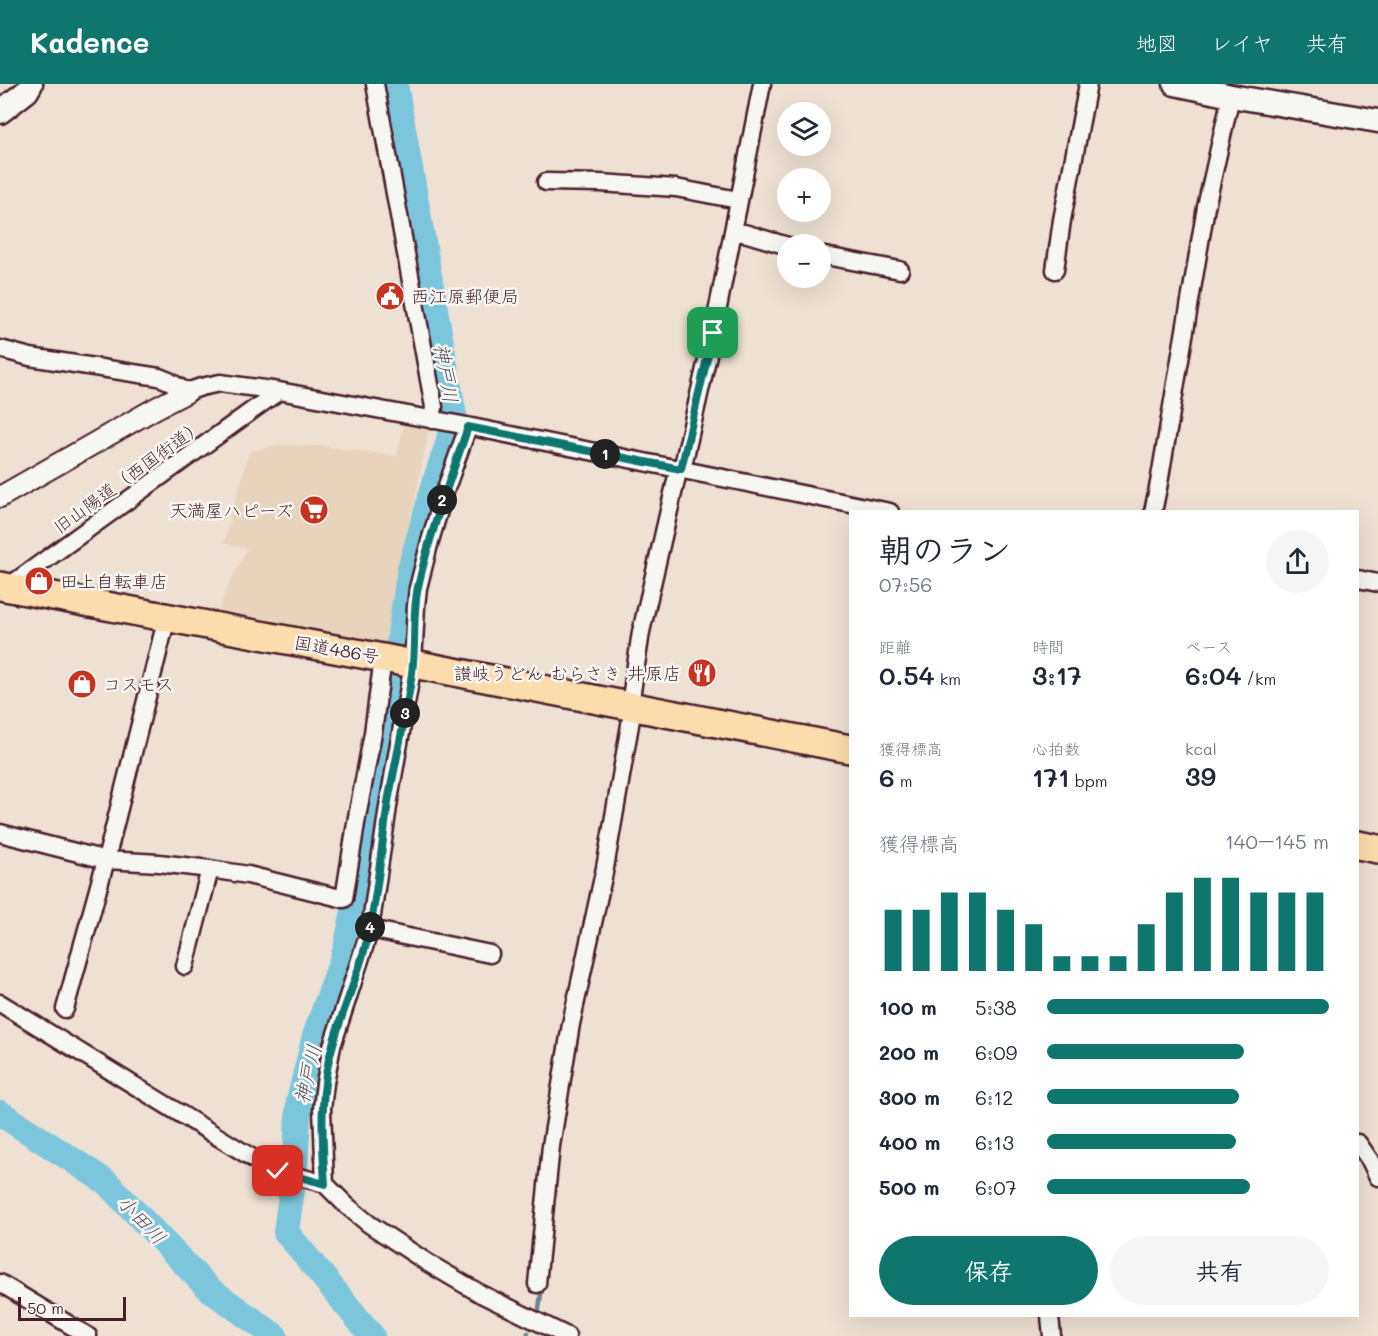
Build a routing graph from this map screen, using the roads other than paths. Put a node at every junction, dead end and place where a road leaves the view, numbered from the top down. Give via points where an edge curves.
1 (31, 84) edge
2 (375, 84) edge
3 (762, 84) edge
4 (1088, 84) edge
5 (1175, 84) edge
6 (1231, 96) junction
7 (0, 112) edge
8 (1378, 121) edge
9 (546, 182) dead end
10 (738, 200) junction
11 (734, 230) junction
12 (777, 243) edge
13 (831, 257) edge
14 (900, 270) dead end
15 (1055, 270) dead end
16 (0, 350) edge
17 (279, 391) junction
18 (187, 392) junction
19 (437, 421) junction
20 (465, 426) junction
21 (681, 469) junction
22 (0, 497) edge
23 (880, 510) edge
24 (1153, 510) edge
25 (1359, 579) edge
26 (1378, 583) edge
27 (2, 589) edge
28 (167, 617) junction
29 (397, 661) junction
30 (631, 705) junction
31 (849, 748) edge
32 (0, 833) edge
33 (1359, 845) edge
34 (1378, 849) edge
35 (106, 860) junction
36 (210, 869) junction
37 (370, 928) junction
38 (490, 954) dead end
39 (185, 966) dead end
40 (0, 1003) edge
41 (65, 1009) dead end
42 (1359, 1144) edge
43 (1378, 1177) edge
44 (320, 1182) junction
45 (0, 1283) edge
46 (537, 1284) dead end
47 (1050, 1317) edge
48 (88, 1336) edge
49 (567, 1336) edge
50 (1052, 1336) edge

1 - 7 main road
2 - 19 street
3 - 10 street
4 - 15 street
5 - 6 main road
6 - 8 main road
6 - 24 street via 1206,207
9 - 10 street via 676,188
10 - 11 street
11 - 12 street
11 - 21 street
13 - 14 street
16 - 18 street via 159,378
17 - 18 street via 220,383
17 - 19 street
17 - 27 street, 旧山陽道（西国街道）
18 - 22 street
19 - 20 street
20 - 21 street
20 - 29 street
21 - 23 street
21 - 30 street via 641,632
25 - 26 street
27 - 28 highway, 国道486号
28 - 29 highway, 国道486号
28 - 35 street
29 - 30 highway, 国道486号
29 - 36 street via 373,733 344,899
29 - 37 street via 389,800
30 - 31 highway, 国道486号
30 - 46 street via 605,868 571,1024 551,1146
32 - 35 street
33 - 34 highway
35 - 36 street
35 - 41 street
36 - 39 street
37 - 38 street
37 - 44 street via 332,1046 322,1109
40 - 44 street via 252,1158 272,1169
42 - 43 street
44 - 49 street via 369,1224 428,1263
45 - 48 street
47 - 50 street

